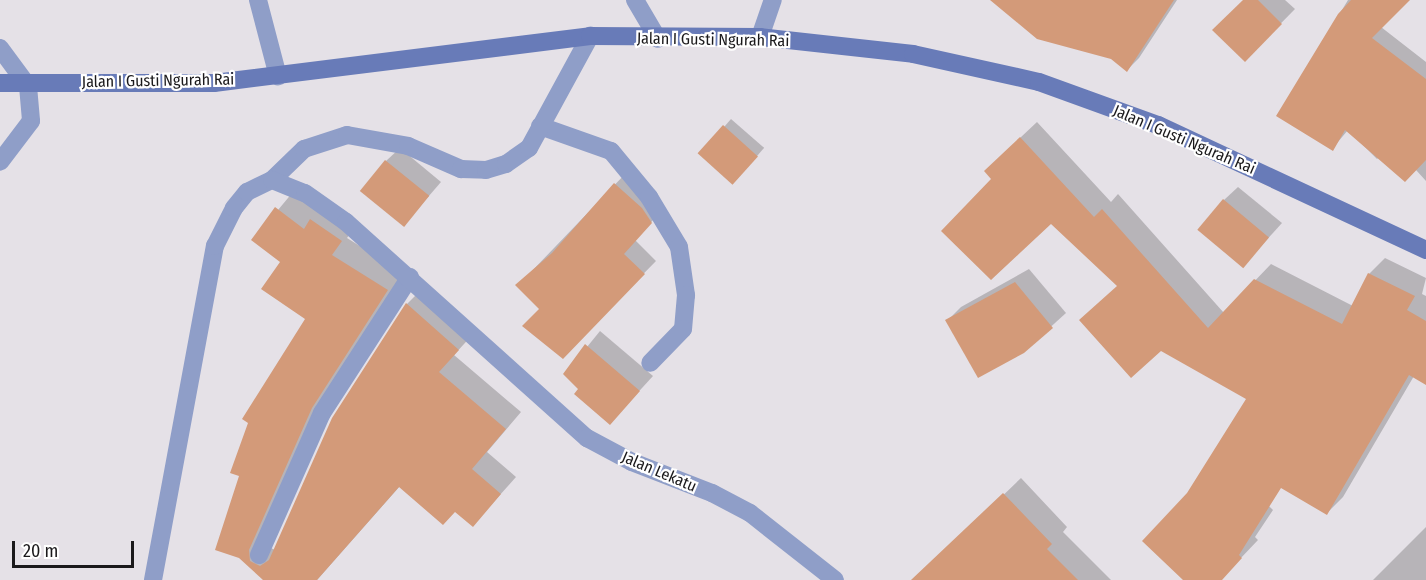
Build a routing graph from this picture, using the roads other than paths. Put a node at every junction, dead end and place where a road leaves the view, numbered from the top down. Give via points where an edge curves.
1 (258, 0) edge
2 (635, 0) edge
3 (773, 0) edge
4 (590, 36) junction
5 (760, 37) junction
6 (658, 39) junction
7 (0, 48) edge
8 (278, 76) junction
9 (0, 83) edge
10 (540, 126) junction
11 (0, 162) edge
12 (272, 180) junction
13 (1426, 250) edge
14 (410, 277) junction
15 (650, 363) dead end
16 (259, 555) dead end
17 (153, 580) edge
18 (835, 580) edge

1 - 8 street
2 - 6 street
3 - 5 street
4 - 6 main road, Jalan I Gusti Ngurah Rai
4 - 8 main road, Jalan I Gusti Ngurah Rai
4 - 10 street
5 - 6 main road, Jalan I Gusti Ngurah Rai
5 - 13 main road, Jalan I Gusti Ngurah Rai via 913,54 1039,82 1158,125
7 - 11 street via 28,86 31,121
8 - 9 main road, Jalan I Gusti Ngurah Rai via 214,83
10 - 12 street via 529,148 506,164 486,170 461,169 408,146 347,135 304,149
10 - 15 street via 611,151 649,198 679,247 686,295 683,329
12 - 14 street, Jalan Lekatu via 317,200
12 - 17 street via 247,192 234,208 215,246
14 - 16 street via 322,413
14 - 18 street, Jalan Lekatu via 490,354 587,438 750,513

